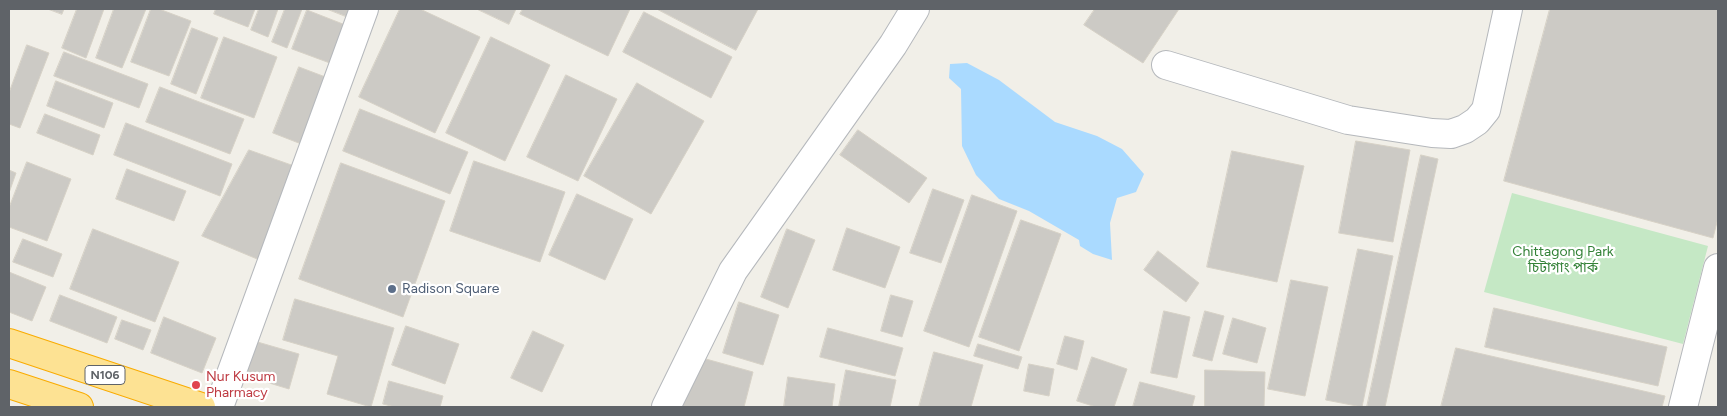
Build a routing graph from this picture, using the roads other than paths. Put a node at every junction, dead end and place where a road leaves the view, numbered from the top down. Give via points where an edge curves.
1 (364, 9) edge
2 (915, 9) edge
3 (1508, 9) edge
4 (1166, 65) dead end
5 (1718, 268) edge
6 (9, 343) edge
7 (9, 384) edge
8 (79, 407) edge
9 (201, 407) edge
10 (219, 407) edge
11 (666, 407) edge
12 (1683, 407) edge

1 - 10 street
2 - 11 street via 733,271
3 - 4 street via 1486,110 1466,129 1451,134 1348,120
5 - 12 street
6 - 9 highway, N106
7 - 8 highway

